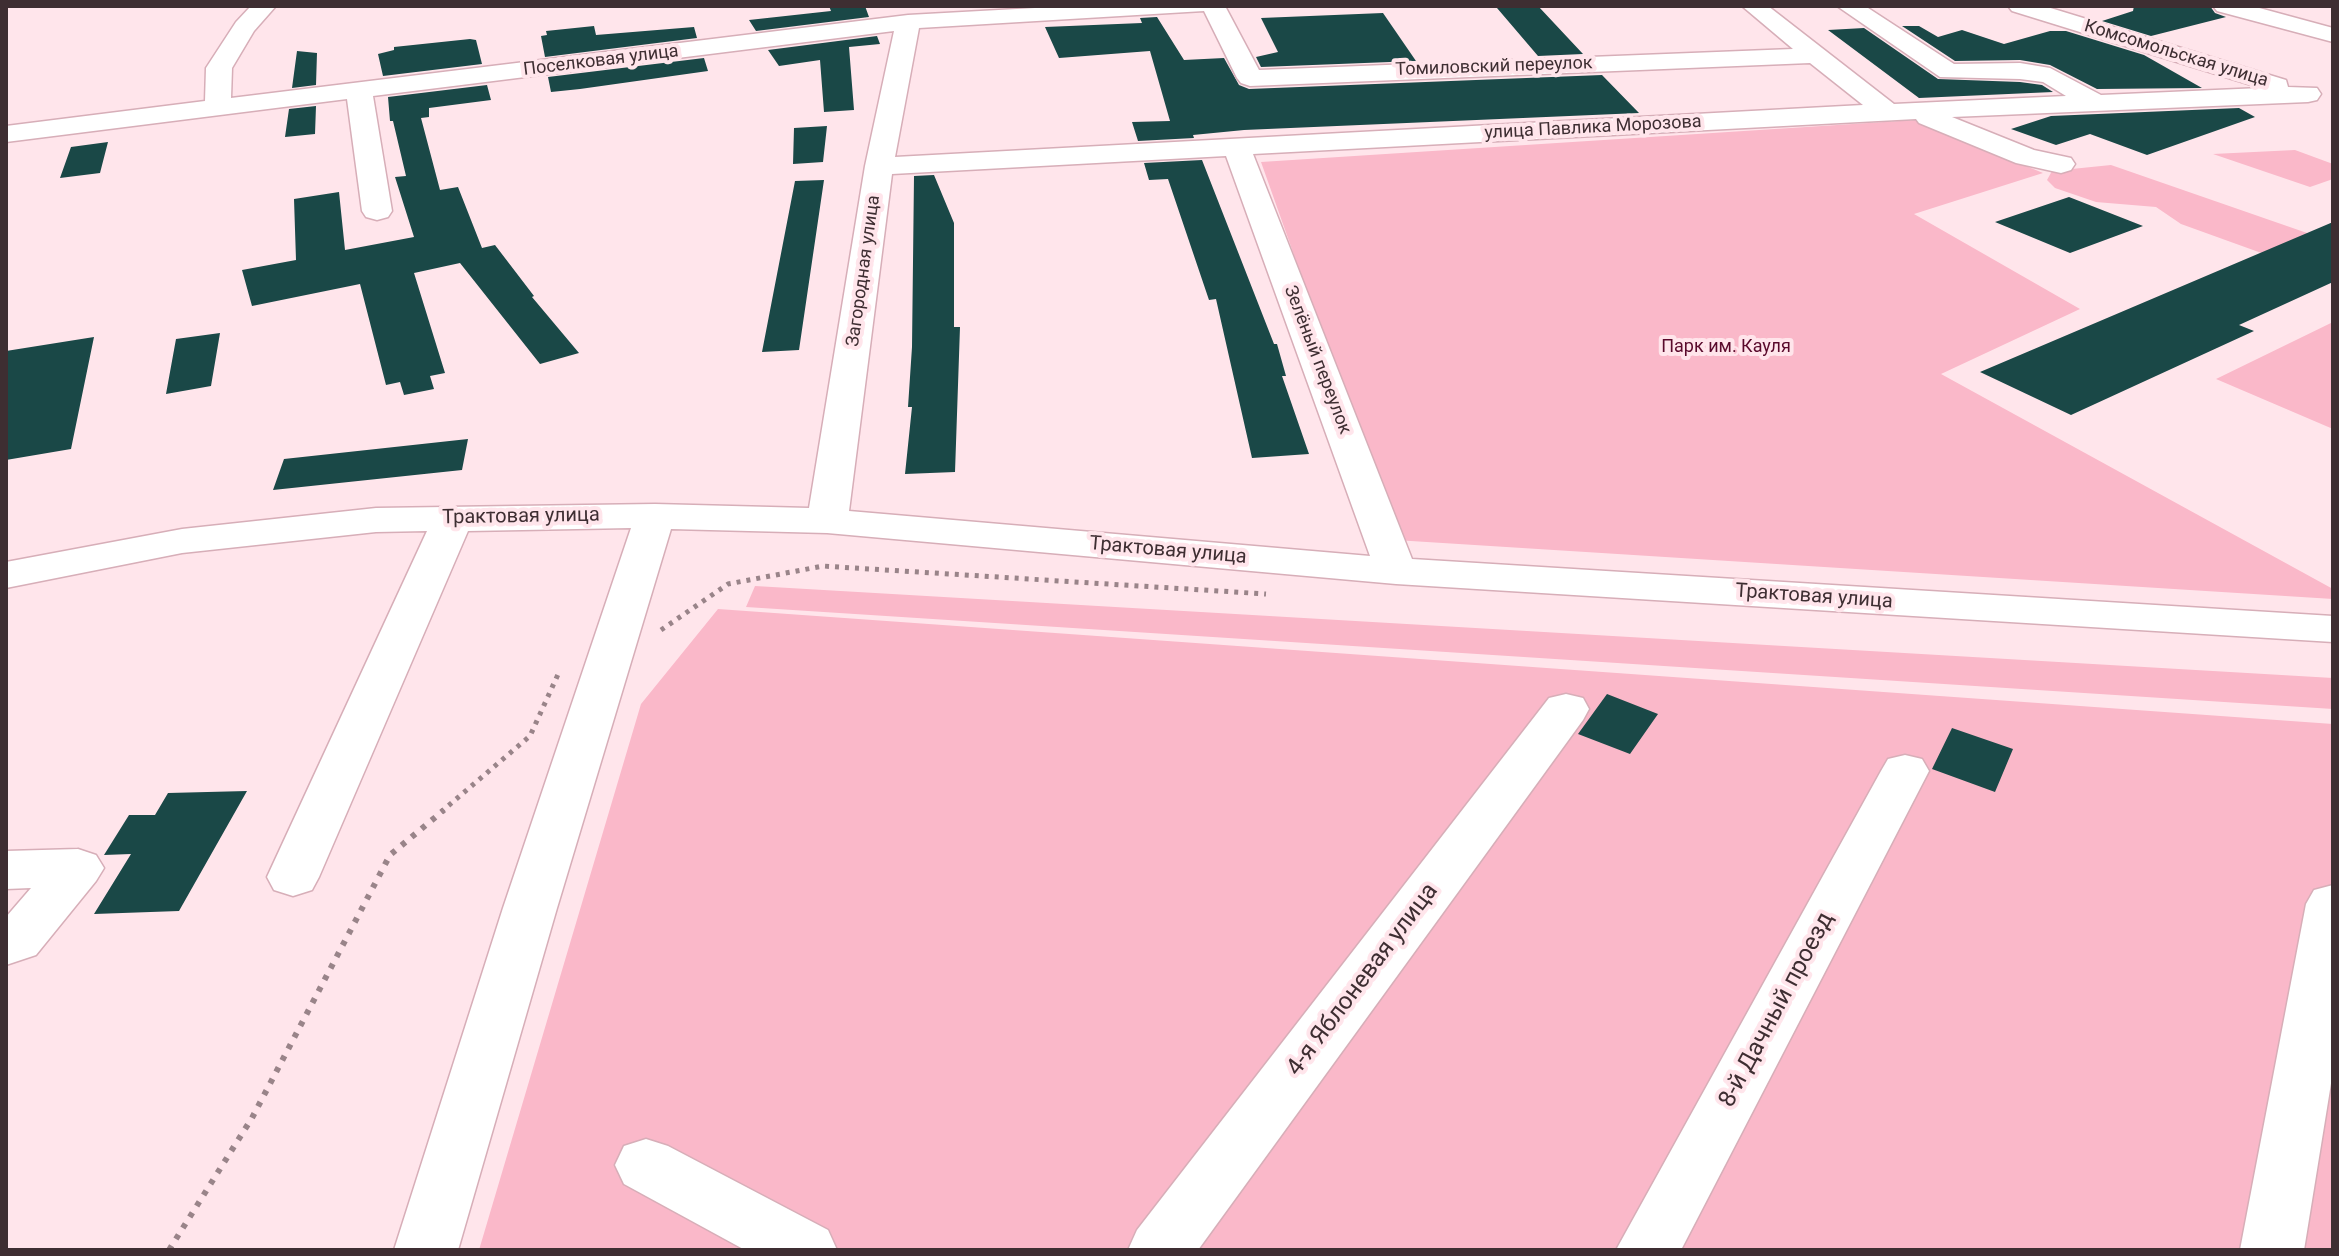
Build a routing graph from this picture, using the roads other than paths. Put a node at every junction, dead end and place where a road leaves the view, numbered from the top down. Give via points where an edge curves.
1 (264, 6) edge
2 (1197, 6) edge
3 (1213, 6) edge
4 (1754, 6) edge
5 (1849, 6) edge
6 (2020, 6) edge
7 (2225, 6) edge
8 (2099, 9) dead end
9 (919, 16) edge
10 (2333, 19) edge
11 (2062, 20) junction
12 (2305, 27) junction
13 (2333, 35) edge
14 (1818, 55) junction
15 (359, 92) junction
16 (2320, 98) edge
17 (2097, 104) junction
18 (218, 110) junction
19 (1901, 111) junction
20 (6, 134) edge
21 (1237, 149) junction
22 (2061, 164) dead end
23 (879, 166) junction
24 (377, 211) dead end
25 (655, 516) junction
26 (453, 518) junction
27 (827, 521) junction
28 (1396, 571) junction
29 (6, 575) edge
30 (2333, 629) edge
31 (1566, 709) dead end
32 (1905, 771) dead end
33 (6, 870) edge
34 (293, 877) dead end
35 (2333, 904) edge
36 (6, 945) edge
37 (646, 1165) dead end
38 (426, 1250) edge
39 (805, 1250) edge
40 (1160, 1250) edge
41 (1648, 1250) edge
42 (2272, 1250) edge

1 - 18 street via 219,68
2 - 9 street, Поселковая улица
3 - 14 street, Томиловский переулок via 1250,78
4 - 14 street
5 - 17 street via 1949,72 2050,76
6 - 11 street, Комсомольская улица
7 - 12 street
8 - 11 street
9 - 15 street, Поселковая улица
9 - 23 street, Загородная улица
10 - 12 street
11 - 16 street, Комсомольская улица
12 - 13 street
14 - 19 street
15 - 18 street, Поселковая улица
15 - 24 street
16 - 17 street, улица Павлика Морозова
17 - 19 street, улица Павлика Морозова
18 - 20 street, Поселковая улица
19 - 21 street, улица Павлика Морозова
19 - 22 street via 2026,157
21 - 23 street, улица Павлика Морозова
21 - 28 street, Зелёный переулок
23 - 27 street, Загородная улица
25 - 26 street, Трактовая улица
25 - 27 street, Трактовая улица
25 - 38 street
26 - 29 street, Трактовая улица via 376,520 182,541
26 - 34 street
27 - 28 street, Трактовая улица
28 - 30 street, Трактовая улица
31 - 40 street, 4-я Яблоневая улица
32 - 41 street, 8-й Дачный проезд
33 - 36 street via 78,868 17,941
35 - 42 street
37 - 39 street

